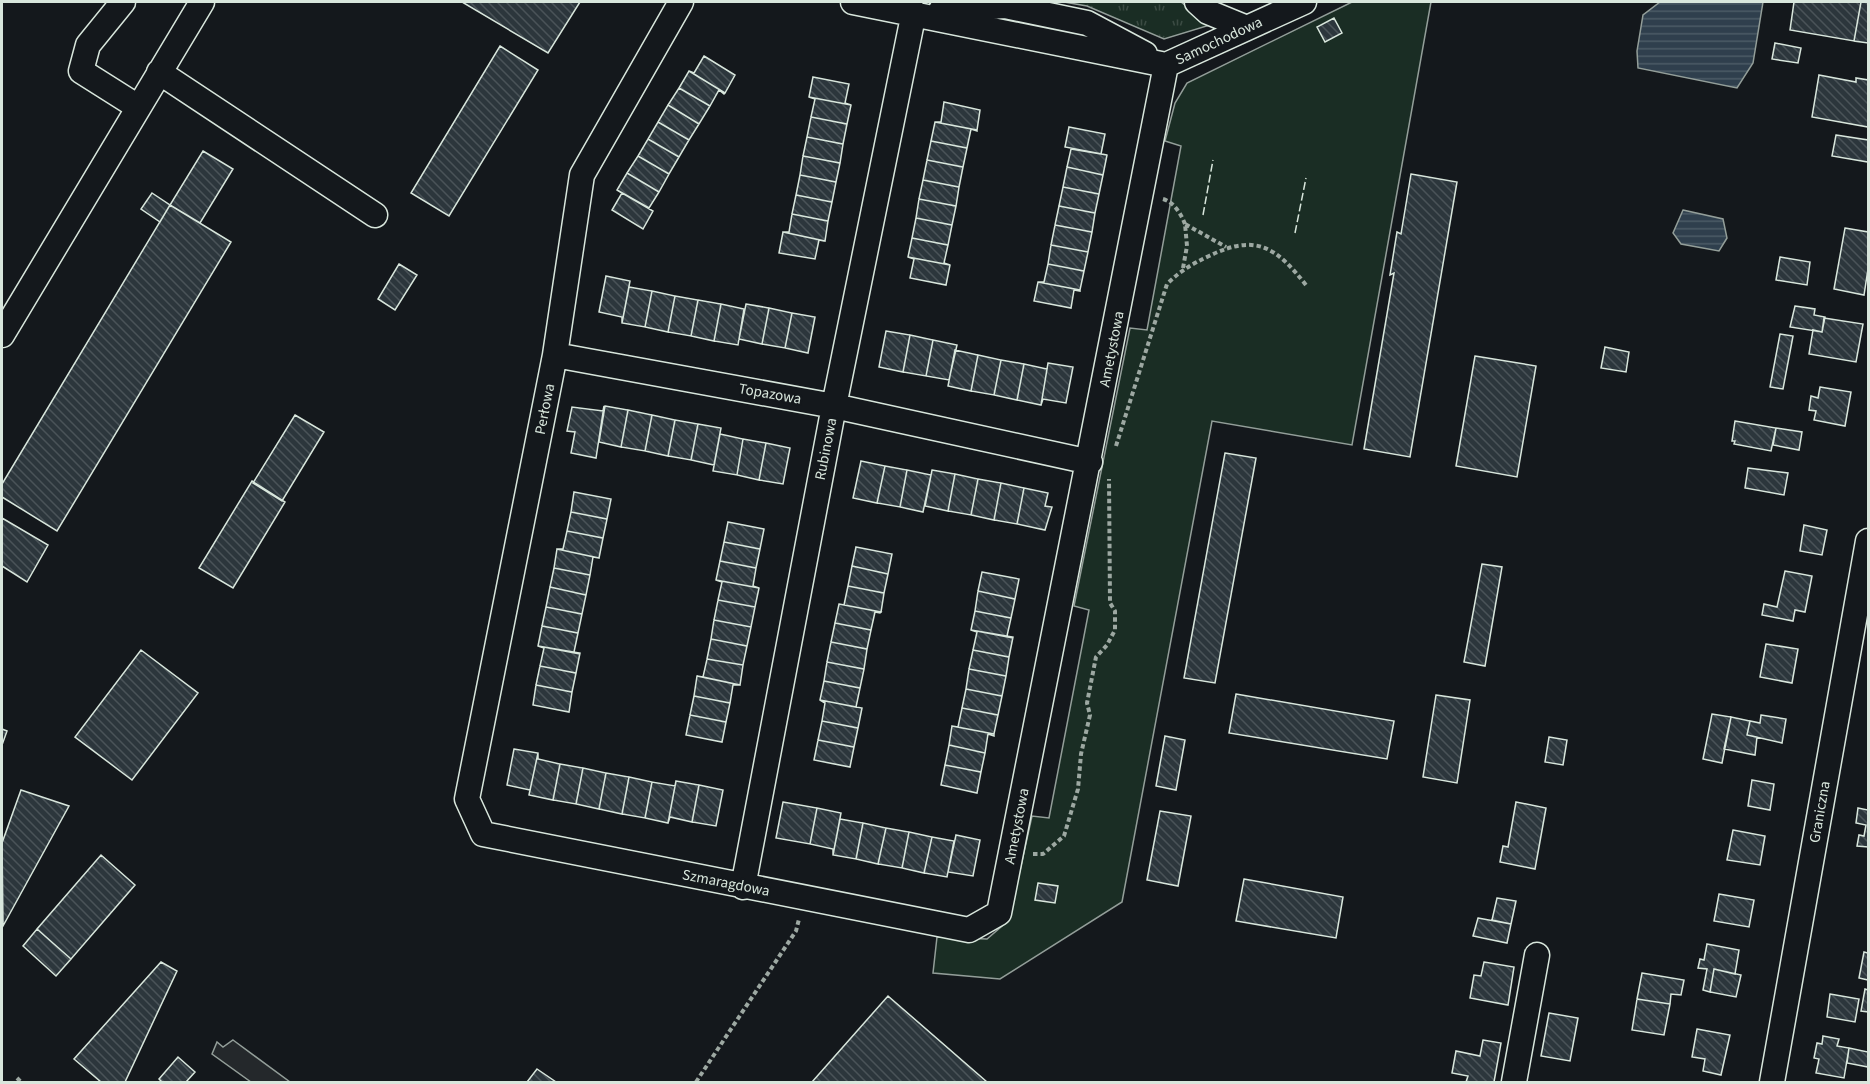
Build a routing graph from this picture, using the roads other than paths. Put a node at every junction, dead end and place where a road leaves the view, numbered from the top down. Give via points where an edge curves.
1 (123, 2) edge
2 (202, 2) edge
3 (681, 2) edge
4 (853, 2) edge
5 (1197, 2) edge
6 (1304, 2) edge
7 (882, 4) edge
8 (914, 12) junction
9 (1247, 28) junction
10 (1166, 65) junction
11 (159, 72) junction
12 (138, 107) junction
13 (375, 215) dead end
14 (2, 335) edge
15 (555, 355) junction
16 (834, 406) junction
17 (1099, 467) junction
18 (1869, 541) edge
19 (483, 834) joint
20 (743, 887) junction
21 (969, 930) joint
22 (1537, 955) dead end
23 (1514, 1083) edge
24 (1772, 1083) edge

1 - 12 street via 88,45 81,70
2 - 11 street
3 - 15 street, Perłowa via 582,175
4 - 7 street
5 - 9 street via 1208,12
6 - 9 street, Samochodowa
7 - 8 street
8 - 10 street
8 - 16 street, Rubinowa
9 - 10 street, Samochodowa
10 - 17 street, Ametystowa
11 - 12 street
11 - 13 street
12 - 14 street
15 - 16 street, Topazowa
15 - 19 street, Perłowa via 467,799
16 - 17 street, Topazowa
16 - 20 street, Rubinowa
17 - 21 street, Ametystowa via 999,913
18 - 24 street, Graniczna
19 - 20 street, Szmaragdowa
20 - 21 street, Szmaragdowa
22 - 23 street

